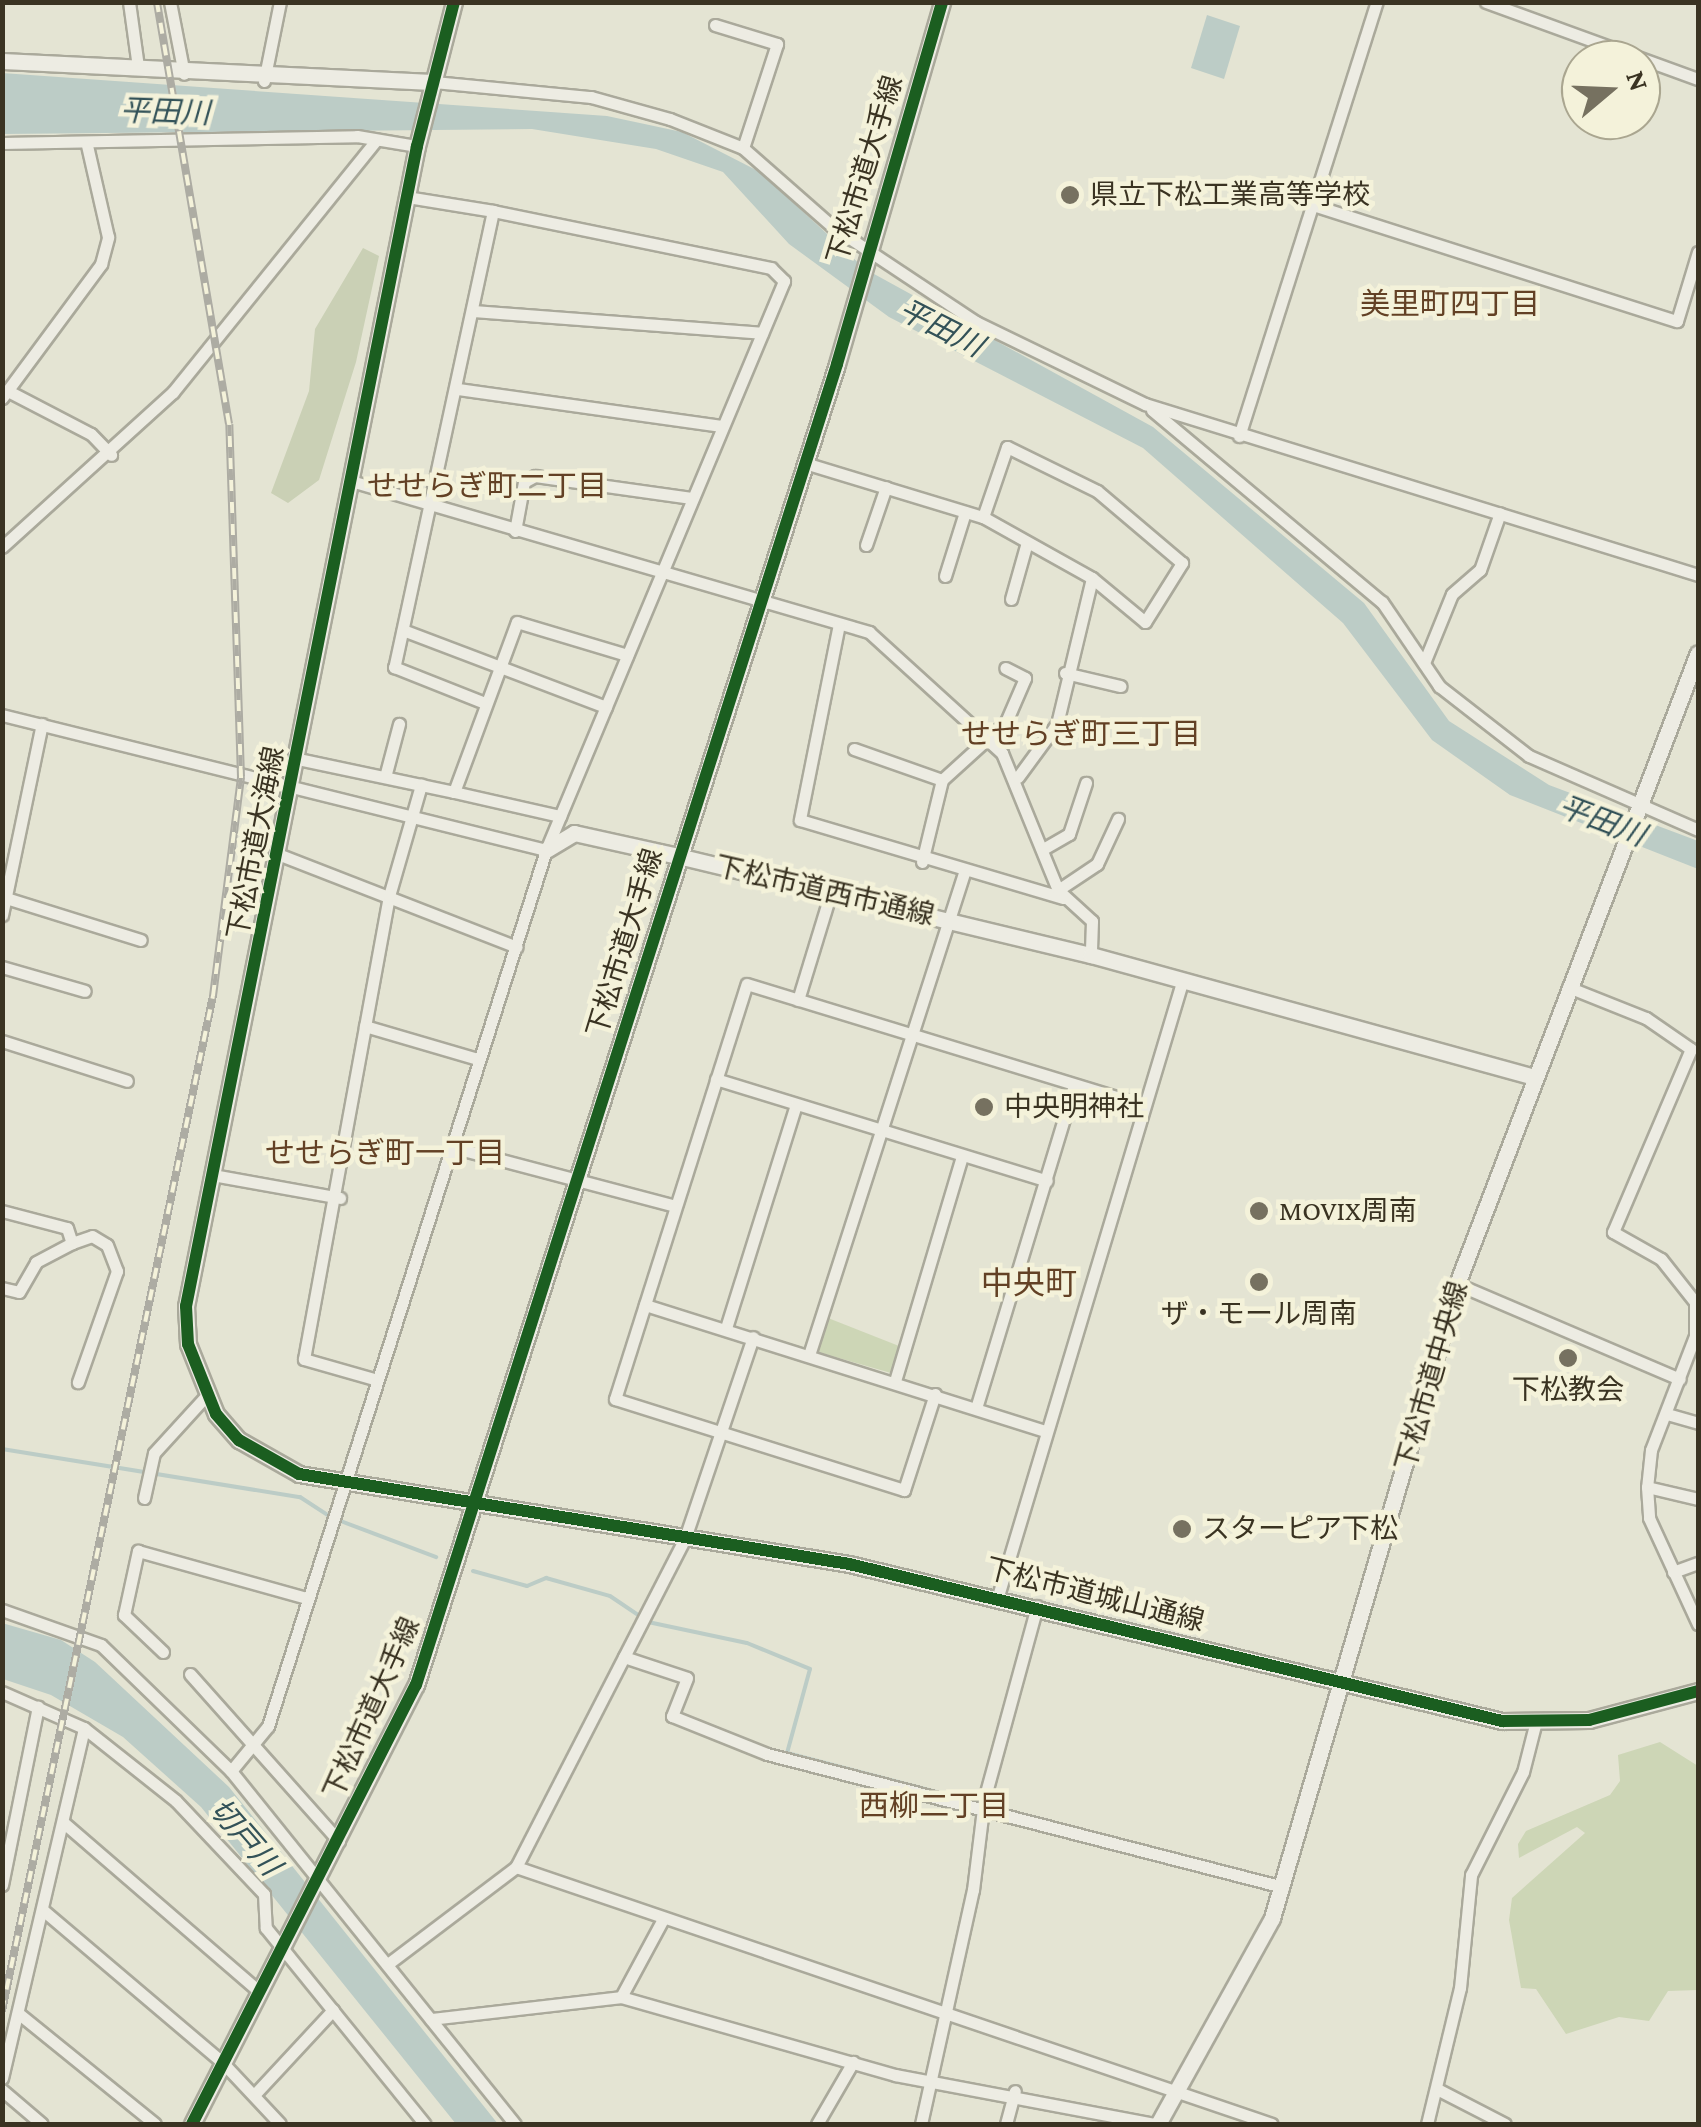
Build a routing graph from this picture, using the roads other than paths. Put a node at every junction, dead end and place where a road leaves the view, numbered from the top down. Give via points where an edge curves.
1 (129, 2) edge
2 (170, 2) edge
3 (280, 2) edge
4 (454, 2) edge
5 (942, 2) edge
6 (1486, 2) edge
7 (1376, 3) edge
8 (716, 25) dead end
9 (2, 61) edge
10 (138, 67) junction
11 (184, 74) junction
12 (1698, 79) edge
13 (264, 81) junction
14 (432, 88) junction
15 (374, 142) junction
16 (2, 143) edge
17 (87, 145) junction
18 (417, 146) junction
19 (744, 148) junction
20 (407, 197) junction
21 (1313, 205) junction
22 (494, 212) junction
23 (1698, 252) edge
24 (864, 257) junction
25 (472, 311) junction
26 (762, 333) junction
27 (458, 389) junction
28 (5, 395) edge
29 (1145, 404) junction
30 (722, 426) junction
31 (1239, 436) junction
32 (112, 455) junction
33 (806, 463) junction
34 (351, 481) junction
35 (886, 487) junction
36 (690, 498) junction
37 (434, 509) junction
38 (966, 512) junction
39 (1500, 513) junction
40 (983, 518) junction
41 (514, 531) junction
42 (1027, 542) junction
43 (866, 545) dead end
44 (2, 546) edge
45 (1698, 575) edge
46 (656, 576) junction
47 (946, 576) dead end
48 (1092, 578) junction
49 (1010, 598) dead end
50 (758, 606) junction
51 (840, 624) junction
52 (403, 630) junction
53 (1698, 654) edge
54 (627, 656) junction
55 (1424, 664) junction
56 (499, 668) junction
57 (1005, 668) dead end
58 (1065, 673) junction
59 (1120, 686) dead end
60 (485, 703) junction
61 (606, 707) junction
62 (2, 715) edge
63 (42, 724) junction
64 (399, 724) dead end
65 (990, 738) junction
66 (854, 748) dead end
67 (298, 759) junction
68 (385, 777) junction
69 (1018, 777) junction
70 (942, 780) junction
71 (1086, 783) dead end
72 (421, 785) junction
73 (292, 792) junction
74 (454, 792) junction
75 (1639, 812) junction
76 (560, 816) junction
77 (1118, 819) dead end
78 (413, 823) junction
79 (1698, 830) edge
80 (1043, 849) junction
81 (546, 850) junction
82 (278, 854) junction
83 (678, 856) junction
84 (922, 862) junction
85 (964, 873) junction
86 (1058, 890) junction
87 (831, 892) junction
88 (389, 896) junction
89 (6, 898) junction
90 (1072, 899) junction
91 (2, 916) edge
92 (951, 920) junction
93 (141, 940) dead end
94 (516, 946) junction
95 (1091, 955) junction
96 (2, 967) edge
97 (1183, 979) junction
98 (1568, 986) junction
99 (84, 991) dead end
100 (798, 1000) junction
101 (365, 1026) junction
102 (913, 1036) junction
103 (2, 1041) edge
104 (478, 1059) junction
105 (1695, 1062) edge
106 (1531, 1076) junction
107 (716, 1079) junction
108 (128, 1081) dead end
109 (1074, 1085) junction
110 (1144, 1105) junction
111 (796, 1106) junction
112 (881, 1130) junction
113 (452, 1148) junction
114 (962, 1156) junction
115 (218, 1176) junction
116 (1047, 1181) junction
117 (579, 1182) junction
118 (340, 1198) junction
119 (675, 1206) junction
120 (2, 1211) edge
121 (72, 1243) junction
122 (1457, 1284) junction
123 (2, 1288) edge
124 (645, 1305) junction
125 (726, 1328) junction
126 (753, 1337) junction
127 (808, 1356) junction
128 (374, 1379) junction
129 (1680, 1379) junction
130 (895, 1380) junction
131 (78, 1382) dead end
132 (935, 1394) junction
133 (207, 1395) junction
134 (977, 1405) junction
135 (1667, 1414) junction
136 (1698, 1422) edge
137 (1044, 1431) junction
138 (720, 1432) junction
139 (343, 1483) junction
140 (1647, 1486) junction
141 (144, 1498) dead end
142 (1698, 1499) edge
143 (474, 1506) junction
144 (685, 1538) junction
145 (1698, 1563) edge
146 (1673, 1572) junction
147 (998, 1596) junction
148 (306, 1598) junction
149 (1037, 1606) junction
150 (2, 1610) edge
151 (1698, 1624) edge
152 (164, 1652) dead end
153 (624, 1657) junction
154 (190, 1674) dead end
155 (1344, 1685) junction
156 (1698, 1691) edge
157 (2, 1692) edge
158 (38, 1707) junction
159 (1535, 1725) junction
160 (84, 1728) junction
161 (254, 1741) junction
162 (231, 1772) junction
163 (2, 1811) edge
164 (985, 1811) junction
165 (16, 1814) junction
166 (64, 1822) junction
167 (339, 1841) junction
168 (516, 1867) junction
169 (321, 1881) junction
170 (2, 1886) edge
171 (1283, 1887) junction
172 (44, 1910) junction
173 (662, 1921) junction
174 (286, 1948) junction
175 (389, 1963) junction
176 (260, 1992) junction
177 (621, 1997) junction
178 (333, 2010) junction
179 (18, 2012) junction
180 (946, 2013) junction
181 (431, 2019) junction
182 (852, 2062) junction
183 (223, 2063) junction
184 (930, 2077) junction
185 (2, 2078) edge
186 (2, 2090) edge
187 (1439, 2090) junction
188 (1015, 2091) junction
189 (1182, 2092) junction
190 (254, 2095) junction
191 (42, 2124) edge
192 (156, 2124) edge
193 (192, 2124) edge
194 (280, 2124) edge
195 (425, 2124) edge
196 (516, 2124) edge
197 (817, 2124) edge
198 (921, 2124) edge
199 (1006, 2124) edge
200 (1156, 2124) edge
201 (1272, 2124) edge
202 (1427, 2124) edge
203 (1504, 2124) edge

1 - 10 street
2 - 11 street
3 - 13 street
4 - 14 street, 下松市道大海線
5 - 24 street, 下松市道大手線
6 - 12 street
7 - 21 street
8 - 19 street via 777,44
9 - 10 street
10 - 11 street
11 - 13 street
13 - 14 street
14 - 18 street, 下松市道大海線
14 - 19 street via 591,97
15 - 17 street
15 - 18 street
15 - 32 street via 242,316
16 - 17 street
17 - 28 street via 108,237 101,264
18 - 20 street, 下松市道大海線
19 - 24 street
20 - 22 street
20 - 34 street, 下松市道大海線
21 - 23 street via 1677,321
21 - 31 street
22 - 25 street
22 - 26 street via 771,268 784,281
24 - 29 street via 976,322
24 - 33 street, 下松市道大手線
25 - 26 street
25 - 27 street
26 - 30 street
27 - 30 street
27 - 37 street
28 - 32 street via 91,434
29 - 31 street
29 - 55 street via 1382,602
30 - 36 street
31 - 39 street
32 - 44 street
33 - 35 street
33 - 50 street, 下松市道大手線
34 - 37 street
34 - 67 street, 下松市道大海線
35 - 38 street
35 - 43 street
36 - 41 street via 535,476 524,482
36 - 46 street
37 - 41 street
37 - 52 street
38 - 40 street
38 - 47 street
39 - 45 street
39 - 55 street via 1480,570 1452,594
40 - 42 street
40 - 48 street via 1007,446 1097,491 1182,562 1146,622
41 - 46 street
42 - 48 street
42 - 49 street
46 - 50 street
46 - 54 street
48 - 58 street
50 - 51 street
50 - 83 street, 下松市道大手線
51 - 65 street via 898,652
51 - 84 street via 800,820
52 - 56 street
52 - 60 street via 394,667
53 - 75 street
54 - 56 street via 516,622
54 - 61 street
55 - 75 street via 1529,756
56 - 60 street
56 - 61 street
57 - 65 street via 1025,678
58 - 59 street
58 - 69 street via 1058,724
60 - 74 street
61 - 76 street
62 - 63 street, 下松市道西市通線
63 - 73 street, 下松市道西市通線
63 - 89 street
64 - 68 street
65 - 69 street
65 - 70 street
66 - 70 street
67 - 68 street
67 - 73 street, 下松市道大海線
68 - 72 street
69 - 80 street
70 - 84 street
71 - 80 street via 1068,834
72 - 74 street
72 - 78 street
73 - 78 street, 下松市道西市通線
73 - 82 street, 下松市道大海線
74 - 76 street
75 - 79 street
75 - 98 street, 下松市道中央線
76 - 81 street
77 - 86 street via 1097,864
78 - 81 street, 下松市道西市通線
78 - 88 street
80 - 86 street
81 - 83 street, 下松市道西市通線 via 574,834
81 - 94 street
82 - 88 street
82 - 115 street, 下松市道大海線
83 - 87 street, 下松市道西市通線
83 - 117 street, 下松市道大手線
84 - 85 street
85 - 90 street
85 - 92 street
86 - 90 street
87 - 92 street, 下松市道西市通線
87 - 100 street
88 - 94 street
88 - 101 street
89 - 91 street
89 - 93 street
90 - 95 street via 1092,921
92 - 95 street, 下松市道西市通線
92 - 102 street
94 - 104 street
95 - 97 street, 下松市道西市通線
96 - 99 street
97 - 106 street, 下松市道西市通線
97 - 110 street
98 - 105 street via 1646,1018 1692,1049
98 - 106 street, 下松市道中央線
100 - 102 street
100 - 107 street via 747,984
101 - 104 street
101 - 118 street
102 - 109 street
102 - 112 street
103 - 108 street
104 - 113 street
105 - 129 street via 1613,1232 1661,1259 1695,1302 1696,1336
106 - 122 street, 下松市道中央線
107 - 111 street
107 - 119 street
109 - 110 street
109 - 116 street
110 - 137 street
111 - 112 street
111 - 125 street
112 - 114 street
112 - 127 street
113 - 117 street
113 - 128 street
114 - 116 street
114 - 130 street
115 - 118 street
115 - 133 street, 下松市道大海線 via 186,1306
116 - 134 street
117 - 119 street
117 - 143 street, 下松市道大手線
118 - 128 street via 304,1358
119 - 124 street
120 - 121 street via 67,1228
121 - 123 street via 36,1262 19,1292
121 - 131 street via 92,1236 107,1246 117,1271
122 - 129 street
122 - 155 street, 下松市道中央線
124 - 125 street
124 - 138 street via 615,1399
125 - 126 street
126 - 127 street
126 - 138 street
127 - 130 street
128 - 139 street
129 - 135 street
130 - 132 street
132 - 134 street
132 - 138 street via 904,1490
133 - 139 street, 下松市道大海線 via 239,1440 267,1459
133 - 141 street via 154,1453
134 - 137 street
135 - 136 street
135 - 140 street
137 - 147 street
138 - 144 street
139 - 143 street, 下松市道大海線
139 - 148 street
140 - 142 street
140 - 146 street via 1649,1518
143 - 144 street, 下松市道城山通線
143 - 167 street, 下松市道大手線 via 416,1685
144 - 147 street, 下松市道城山通線
144 - 153 street
145 - 146 street
146 - 151 street
147 - 149 street, 下松市道城山通線
148 - 152 street via 138,1551 124,1615
148 - 161 street via 268,1726
149 - 155 street, 下松市道城山通線
149 - 164 street
150 - 162 street via 101,1645
153 - 164 street via 687,1678 672,1716 767,1754
153 - 168 street
154 - 161 street
155 - 159 street, 下松市道城山通線
155 - 171 street, 下松市道中央線
156 - 159 street, 下松市道城山通線
157 - 158 street
158 - 160 street
158 - 165 street
159 - 187 street via 1523,1772 1470,1875
160 - 166 street
160 - 174 street via 176,1801 264,1894 266,1928
161 - 162 street
161 - 167 street
162 - 169 street
163 - 165 street
164 - 171 street
164 - 180 street
165 - 170 street
166 - 172 street
166 - 176 street
167 - 169 street, 下松市道大手線
168 - 173 street
168 - 175 street
169 - 174 street, 下松市道大手線
169 - 175 street
171 - 189 street, 下松市道中央線
172 - 179 street
172 - 183 street
173 - 177 street
173 - 180 street
174 - 176 street
174 - 178 street
175 - 181 street
176 - 183 street
177 - 181 street
177 - 182 street
178 - 190 street
178 - 195 street
179 - 185 street
179 - 192 street
180 - 184 street
180 - 189 street
181 - 196 street
182 - 184 street
182 - 197 street
183 - 190 street
183 - 193 street
184 - 188 street
184 - 198 street
186 - 191 street
187 - 202 street
187 - 203 street
188 - 199 street
188 - 200 street
189 - 200 street, 下松市道中央線
189 - 201 street
190 - 194 street

